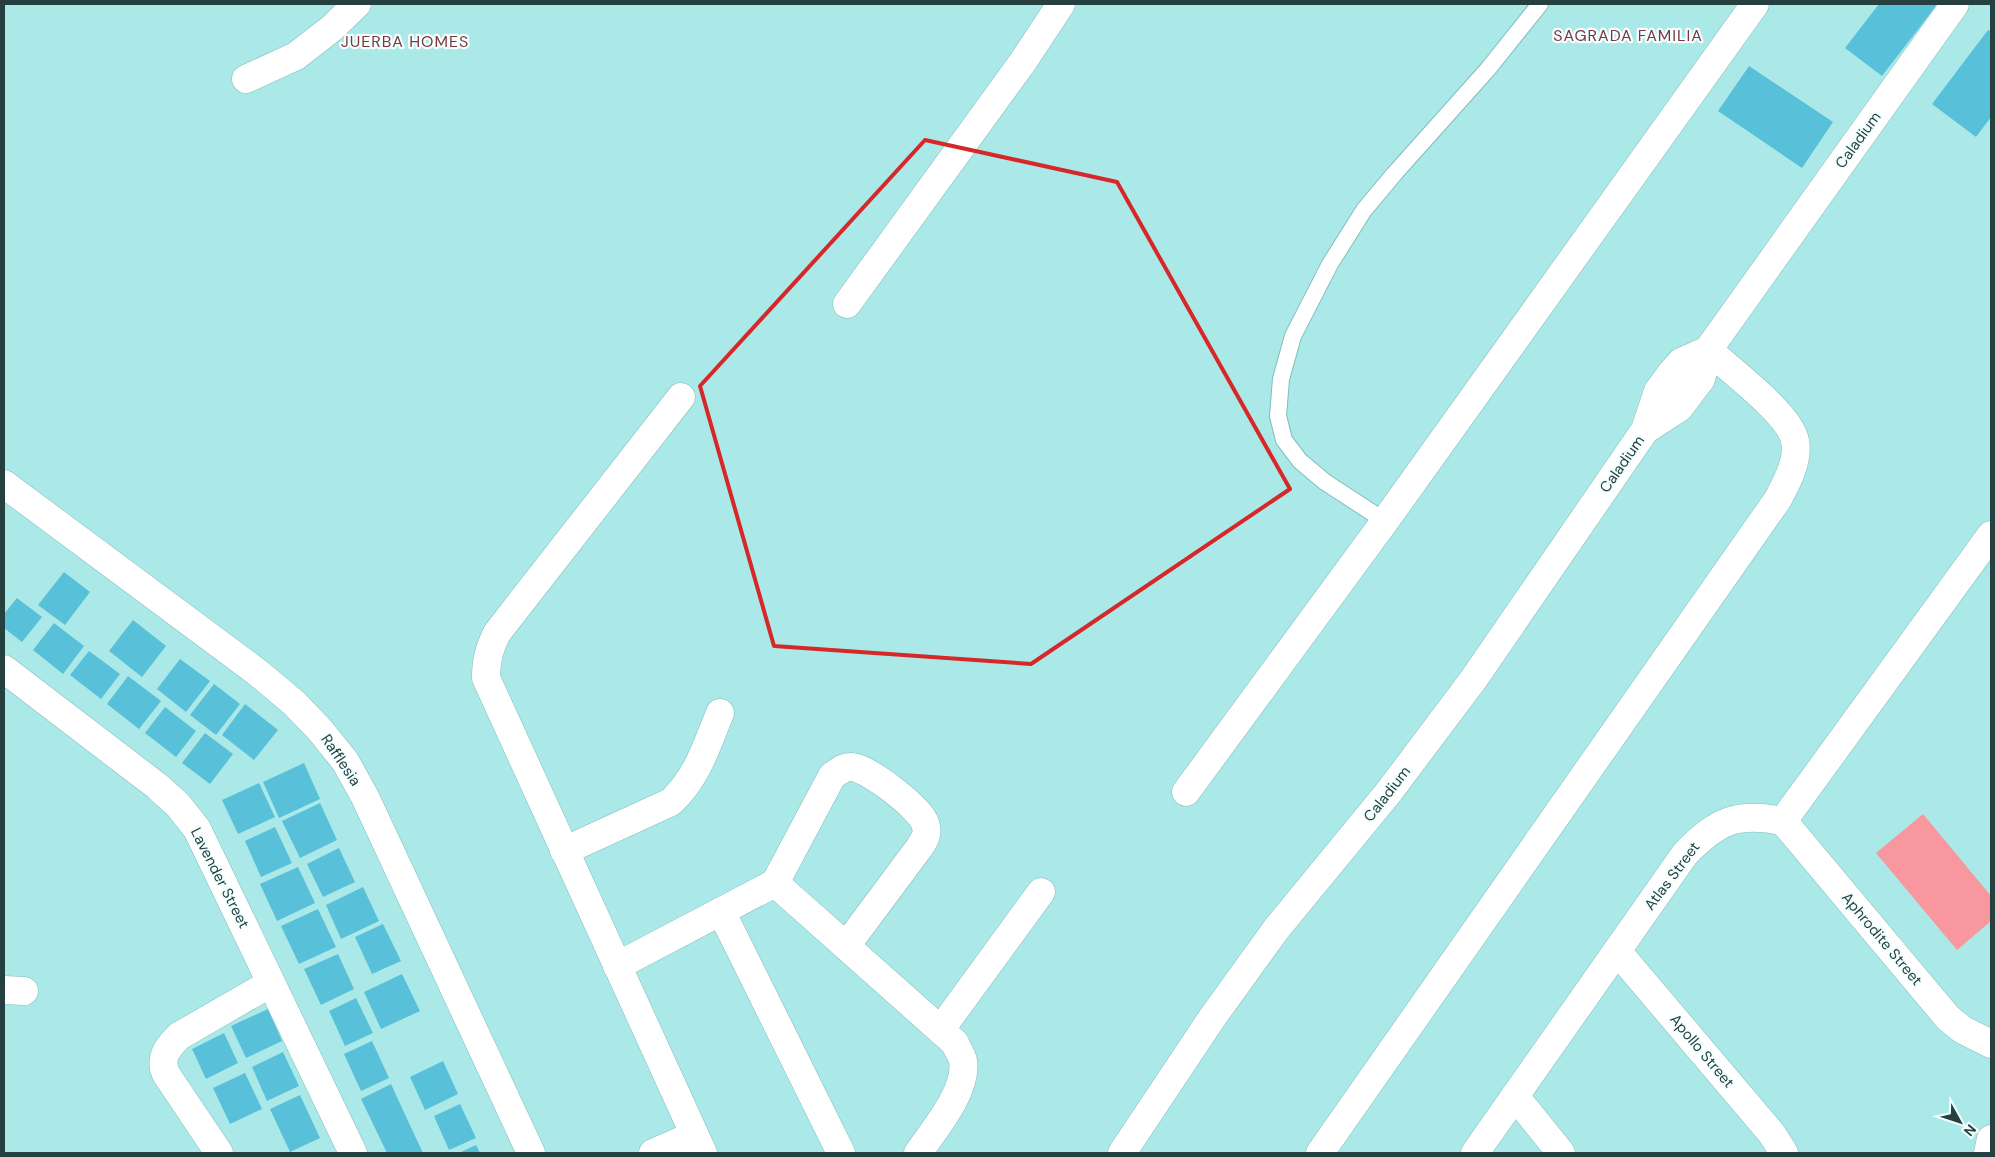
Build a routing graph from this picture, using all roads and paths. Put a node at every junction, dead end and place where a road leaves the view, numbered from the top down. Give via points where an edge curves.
1 (357, 4) edge
2 (1061, 4) edge
3 (1540, 4) edge
4 (1755, 4) edge
5 (1955, 4) edge
6 (246, 79) dead end
7 (848, 304) dead end
8 (1708, 350) junction
9 (681, 397) dead end
10 (8, 496) edge
11 (1385, 521) junction
12 (1991, 535) edge
13 (4, 668) edge
14 (720, 713) dead end
15 (1186, 792) dead end
16 (1783, 821) junction
17 (564, 851) junction
18 (775, 883) junction
19 (1042, 892) dead end
20 (721, 911) junction
21 (846, 946) junction
22 (1617, 951) junction
23 (617, 966) junction
24 (271, 983) junction
25 (941, 1028) junction
26 (1991, 1044) edge
27 (1515, 1096) junction
28 (1991, 1139) edge
29 (698, 1144) edge
30 (350, 1152) edge
31 (219, 1153) edge
32 (531, 1153) edge
33 (653, 1153) edge
34 (840, 1153) edge
35 (918, 1153) edge
36 (1122, 1153) edge
37 (1320, 1153) edge
38 (1475, 1153) edge
39 (1561, 1153) edge
40 (1784, 1153) edge
41 (1988, 1153) edge

1 - 6 street via 296,56
2 - 7 street
3 - 11 lane via 1488,69 1364,210 1330,264 1293,336 1281,379 1278,416 1284,440 1300,461 1326,482
4 - 11 street
5 - 8 street, Caladium
8 - 36 street, Caladium via 1681,362 1658,391 1646,430 1473,680 1388,793 1277,928
8 - 37 street via 1780,415 1790,428 1796,441 1789,479
9 - 17 street via 509,616 490,647 486,678
10 - 32 street, Rafflesia via 256,672 294,702 345,761 365,797
11 - 15 street
12 - 16 street
13 - 24 street, Lavender Street via 178,805 197,829
14 - 17 street via 696,773 685,789 670,802
16 - 22 street, Atlas Street via 1757,816 1737,819 1718,825 1700,839 1685,854
16 - 26 street, Aphrodite Street via 1948,1018
17 - 23 street
18 - 20 street
18 - 21 street
18 - 21 street via 824,789 832,776 842,769 852,766 866,771 920,814 927,830 926,839
19 - 25 street
20 - 23 street
20 - 34 street
21 - 25 street
22 - 27 street, Atlas Street
22 - 40 street, Apollo Street via 1772,1134
23 - 29 street
24 - 30 street, Lavender Street
24 - 31 street via 179,1036 164,1055 162,1066 166,1074
25 - 35 street via 955,1043 963,1061 962,1076 957,1093
27 - 38 street, Atlas Street
27 - 39 street
28 - 41 street
29 - 33 street

